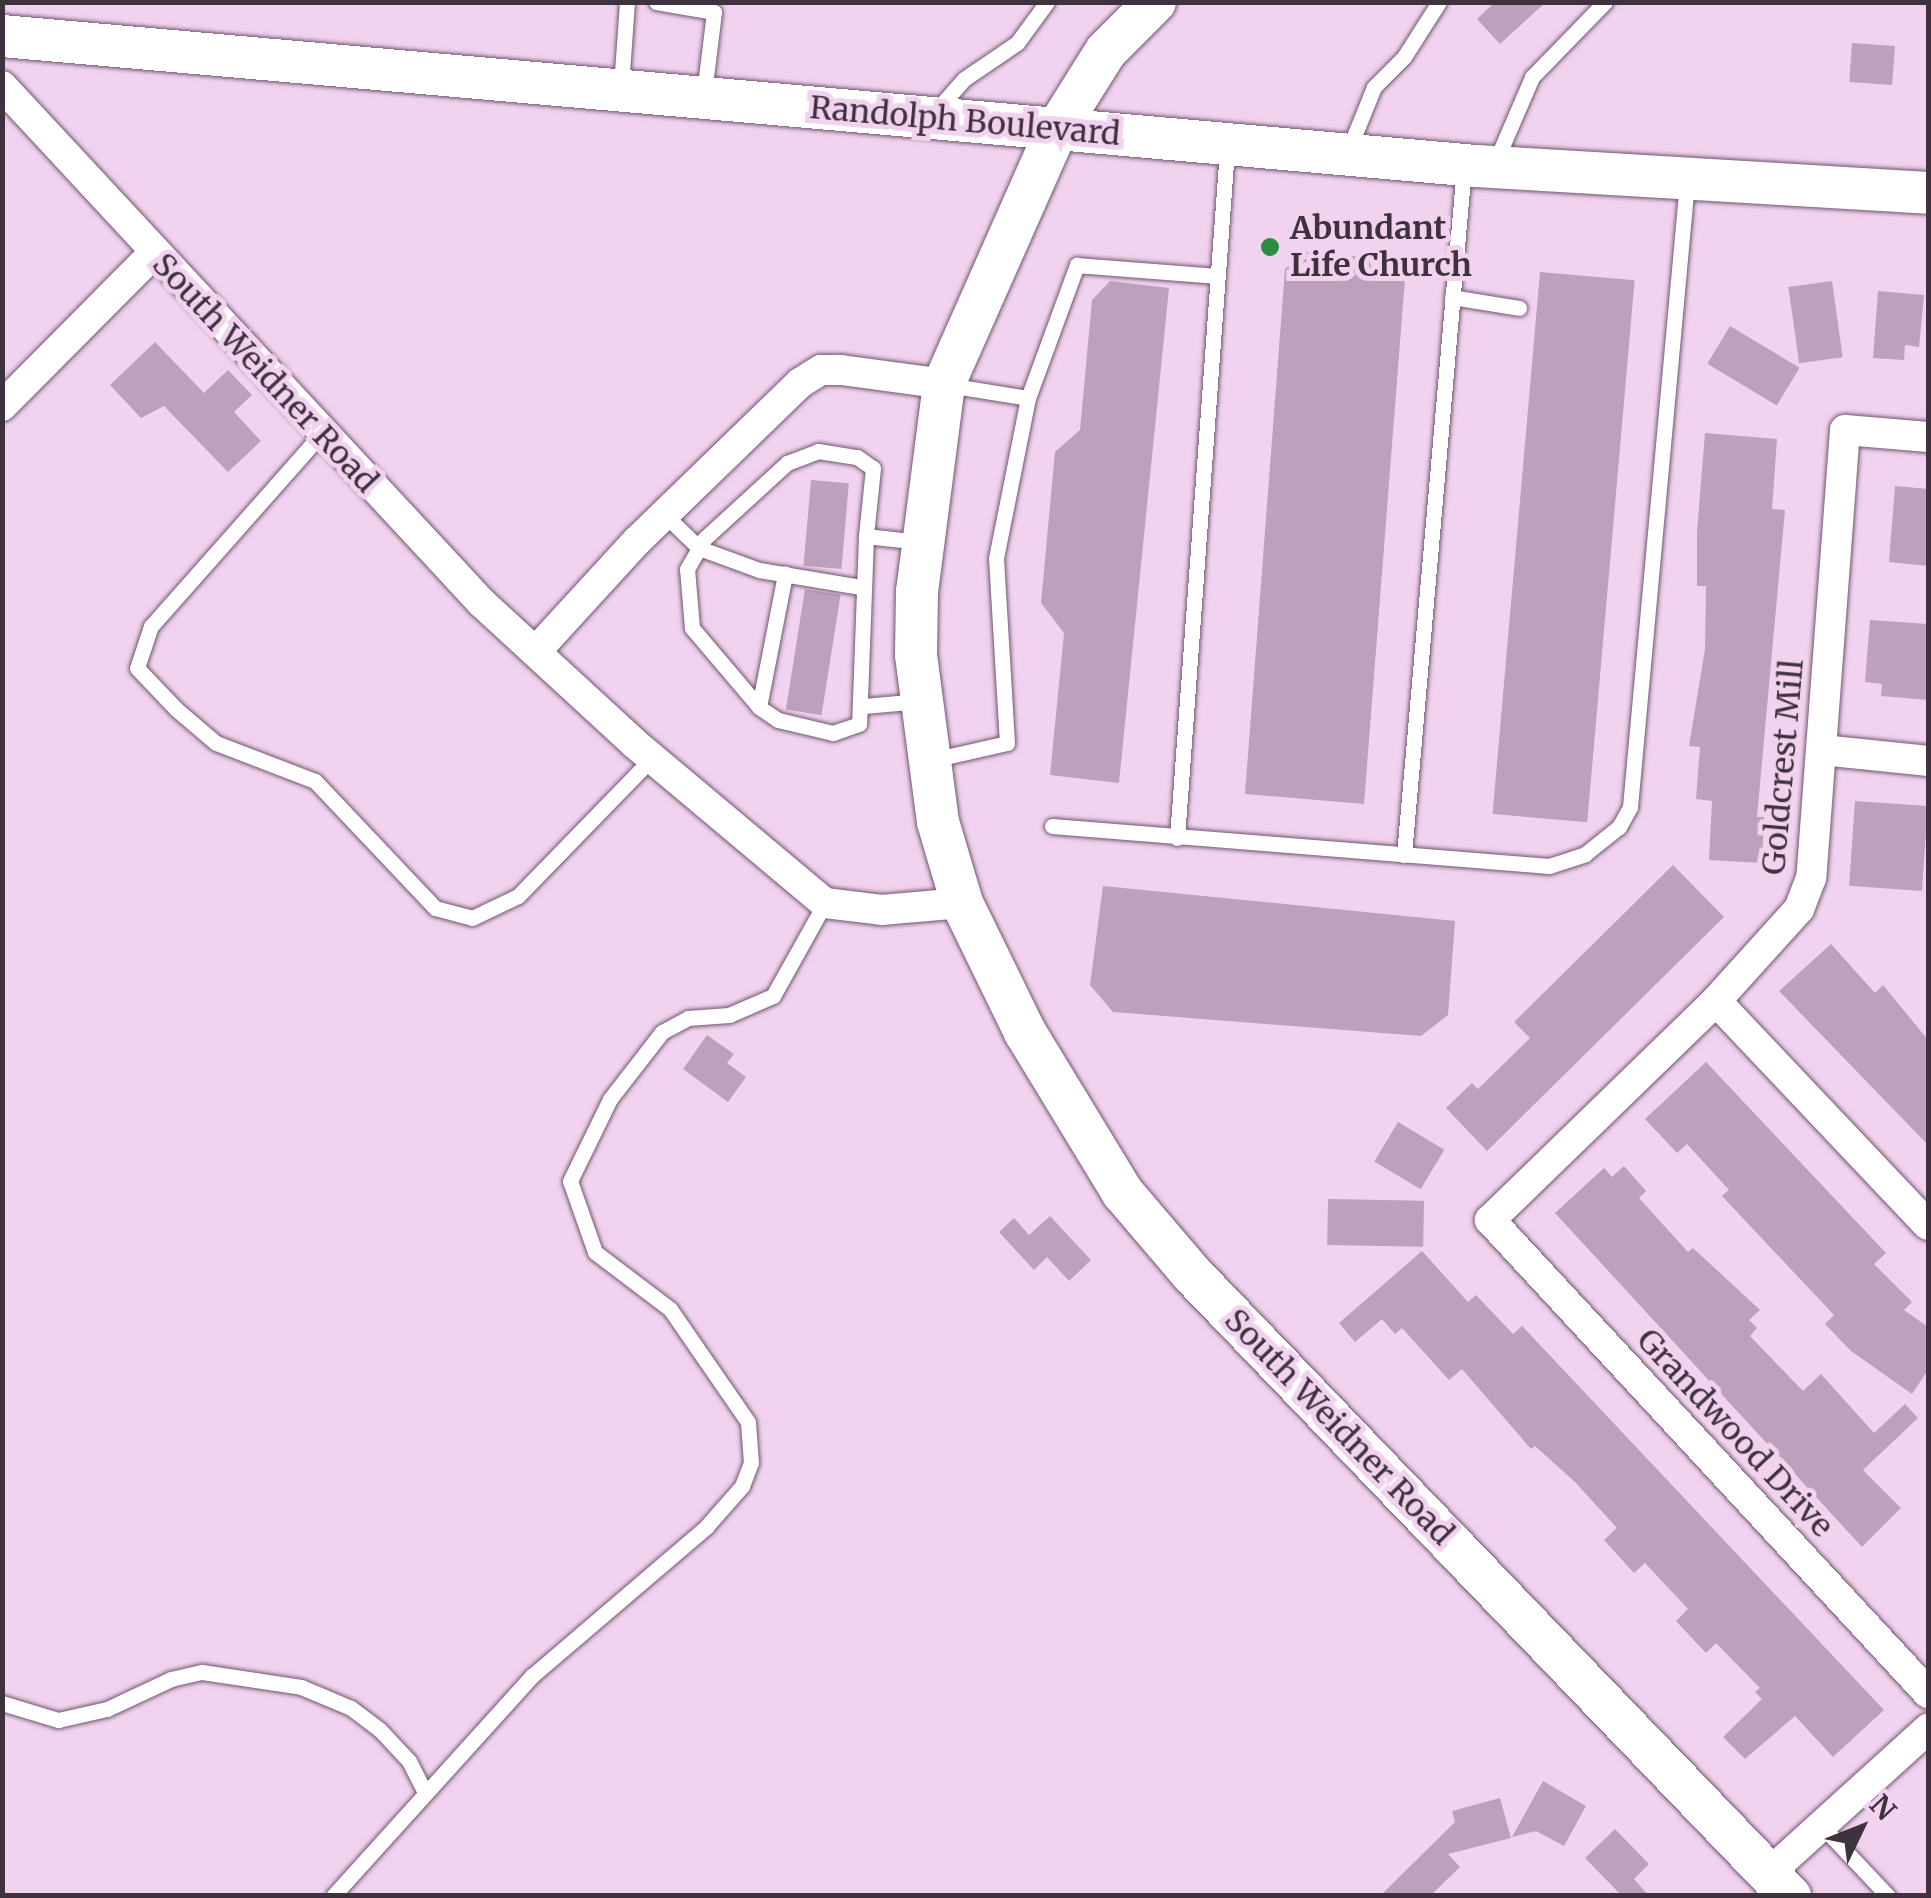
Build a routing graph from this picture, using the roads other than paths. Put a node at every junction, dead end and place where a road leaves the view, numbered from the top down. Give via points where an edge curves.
1 (627, 2) edge
2 (656, 2) edge
3 (1047, 2) edge
4 (1155, 2) edge
5 (1439, 2) edge
6 (1605, 2) edge
7 (2, 36) edge
8 (2, 86) edge
9 (621, 90) junction
10 (704, 98) junction
11 (932, 115) junction
12 (1057, 128) junction
13 (1227, 145) junction
14 (1346, 155) junction
15 (1479, 166) junction
16 (1688, 178) junction
17 (1928, 193) edge
18 (153, 254) junction
19 (1217, 276) junction
20 (1452, 297) junction
21 (1520, 308) dead end
22 (944, 384) junction
23 (1028, 398) junction
24 (2, 406) edge
25 (322, 433) junction
26 (1928, 437) edge
27 (664, 514) junction
28 (866, 536) junction
29 (924, 543) junction
30 (699, 548) junction
31 (785, 574) junction
32 (860, 587) junction
33 (537, 650) junction
34 (920, 701) junction
35 (864, 706) junction
36 (759, 707) junction
37 (1822, 750) junction
38 (652, 758) junction
39 (927, 761) junction
40 (1928, 761) edge
41 (1052, 826) dead end
42 (1177, 838) junction
43 (1404, 855) junction
44 (824, 902) junction
45 (962, 903) junction
46 (1716, 1001) junction
47 (1490, 1220) joint
48 (1928, 1225) edge
49 (1928, 1693) edge
50 (2, 1703) edge
51 (1928, 1729) edge
52 (425, 1793) junction
53 (1822, 1826) junction
54 (1779, 1884) edge
55 (333, 1896) edge
56 (1888, 1896) edge

1 - 9 lane
2 - 10 lane via 714,12
3 - 11 lane via 1016,43 964,79
4 - 12 main road, South Weidner Road via 1106,51
5 - 14 lane via 1404,57 1374,87
6 - 15 lane via 1532,77
7 - 9 main road, Randolph Boulevard
8 - 18 street, South Weidner Road
9 - 10 main road, Randolph Boulevard
10 - 11 main road, Randolph Boulevard
11 - 12 main road, Randolph Boulevard
12 - 13 main road, Randolph Boulevard
12 - 22 main road, South Weidner Road
13 - 14 main road, Randolph Boulevard
13 - 19 lane
14 - 15 main road, Randolph Boulevard
15 - 16 main road, Randolph Boulevard
15 - 20 lane
16 - 17 main road, Randolph Boulevard
16 - 43 lane via 1630,807 1619,828 1584,854 1549,866
18 - 24 street
18 - 25 street, South Weidner Road
19 - 23 lane via 1077,265
19 - 42 lane
20 - 21 lane
20 - 43 lane
22 - 23 lane
22 - 27 street via 822,370 768,411
22 - 29 main road, South Weidner Road
23 - 39 lane via 996,558 1007,743
25 - 33 street, South Weidner Road via 482,603
25 - 38 lane via 151,626 138,668 176,709 216,744 315,781 434,908 472,918 518,896
26 - 37 street, Goldcrest Mill via 1845,430
27 - 30 lane
27 - 33 street
28 - 29 lane
28 - 30 lane via 872,468 858,458 818,451 787,463
28 - 32 lane
29 - 34 main road, South Weidner Road
30 - 31 lane
30 - 36 lane via 688,569 692,628
31 - 32 lane
31 - 36 lane
32 - 35 lane
33 - 38 street, South Weidner Road
34 - 35 lane
34 - 39 main road, South Weidner Road
35 - 36 lane via 859,724 833,734 778,720
37 - 40 street
37 - 46 street, Goldcrest Mill via 1807,892 1778,939
38 - 44 street, South Weidner Road
39 - 45 main road, South Weidner Road
41 - 42 lane
42 - 43 lane
44 - 45 street via 882,910
44 - 52 lane via 773,996 729,1015 688,1018 662,1032 610,1099 570,1181 596,1252 670,1309 748,1422 751,1463 742,1486 706,1527 534,1675
45 - 54 main road, South Weidner Road via 1025,1032 1123,1193 1192,1274
46 - 47 street, Goldcrest Mill
46 - 48 street
47 - 49 street, Grandwood Drive
50 - 52 lane via 58,1720 202,1672 302,1687 351,1708 380,1730 409,1760
51 - 53 street
52 - 55 lane
53 - 54 street
53 - 56 lane

